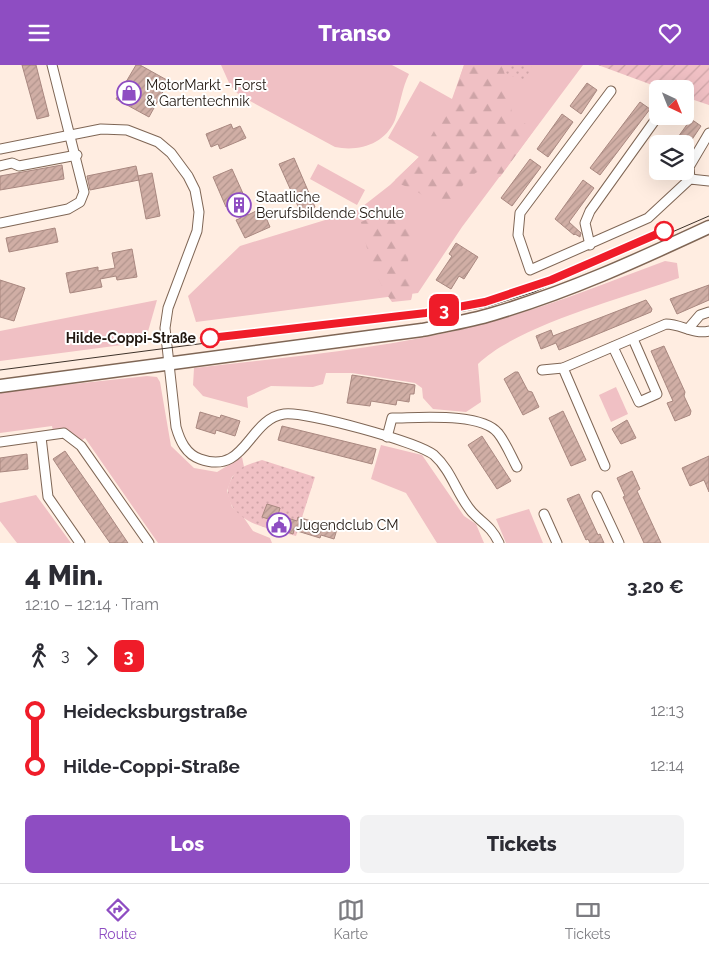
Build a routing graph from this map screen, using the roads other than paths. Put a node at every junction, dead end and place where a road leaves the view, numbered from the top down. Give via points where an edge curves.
1 (52, 65) edge
2 (611, 91) dead end
3 (652, 125) edge
4 (709, 133) edge
5 (72, 135) junction
6 (0, 149) edge
7 (77, 155) junction
8 (694, 158) edge
9 (0, 166) edge
10 (694, 179) edge
11 (689, 180) edge
12 (709, 181) edge
13 (0, 223) edge
14 (709, 227) edge
15 (590, 245) junction
16 (709, 312) edge
17 (688, 329) junction
18 (709, 331) edge
19 (633, 339) junction
20 (613, 347) junction
21 (168, 363) junction
22 (563, 368) junction
23 (542, 370) dead end
24 (0, 385) edge
25 (41, 437) junction
26 (387, 437) junction
27 (0, 442) edge
28 (605, 466) dead end
29 (517, 467) dead end
30 (596, 496) dead end
31 (544, 514) dead end
32 (80, 543) edge
33 (148, 543) edge
34 (499, 543) edge
35 (556, 543) edge
36 (619, 543) edge

1 - 5 street
2 - 15 street via 518,220 518,235 530,270
3 - 15 street via 590,211 585,223
4 - 8 street
5 - 6 street
5 - 7 street
5 - 21 street via 101,129 128,130 158,142 185,170 195,190 200,212 197,231 168,308 165,328
7 - 9 street via 19,166 12,163
7 - 13 street via 84,192 80,201 68,209
10 - 12 street
11 - 15 street via 648,219
14 - 21 main road via 609,273 491,315 422,330
16 - 17 street via 700,315
17 - 18 street via 698,333
17 - 19 street via 666,324
19 - 20 street
19 - 20 street via 657,394 639,402
20 - 22 street
21 - 24 main road
21 - 26 street via 179,438 188,452 207,462 233,458 268,420 284,414 309,417
22 - 23 street
22 - 28 street
25 - 27 street
25 - 32 street via 48,497
25 - 33 street via 64,433 80,446
26 - 29 street via 392,418 451,417 485,424 497,431
26 - 34 street via 432,454 472,512 494,532
30 - 36 street
31 - 35 street

